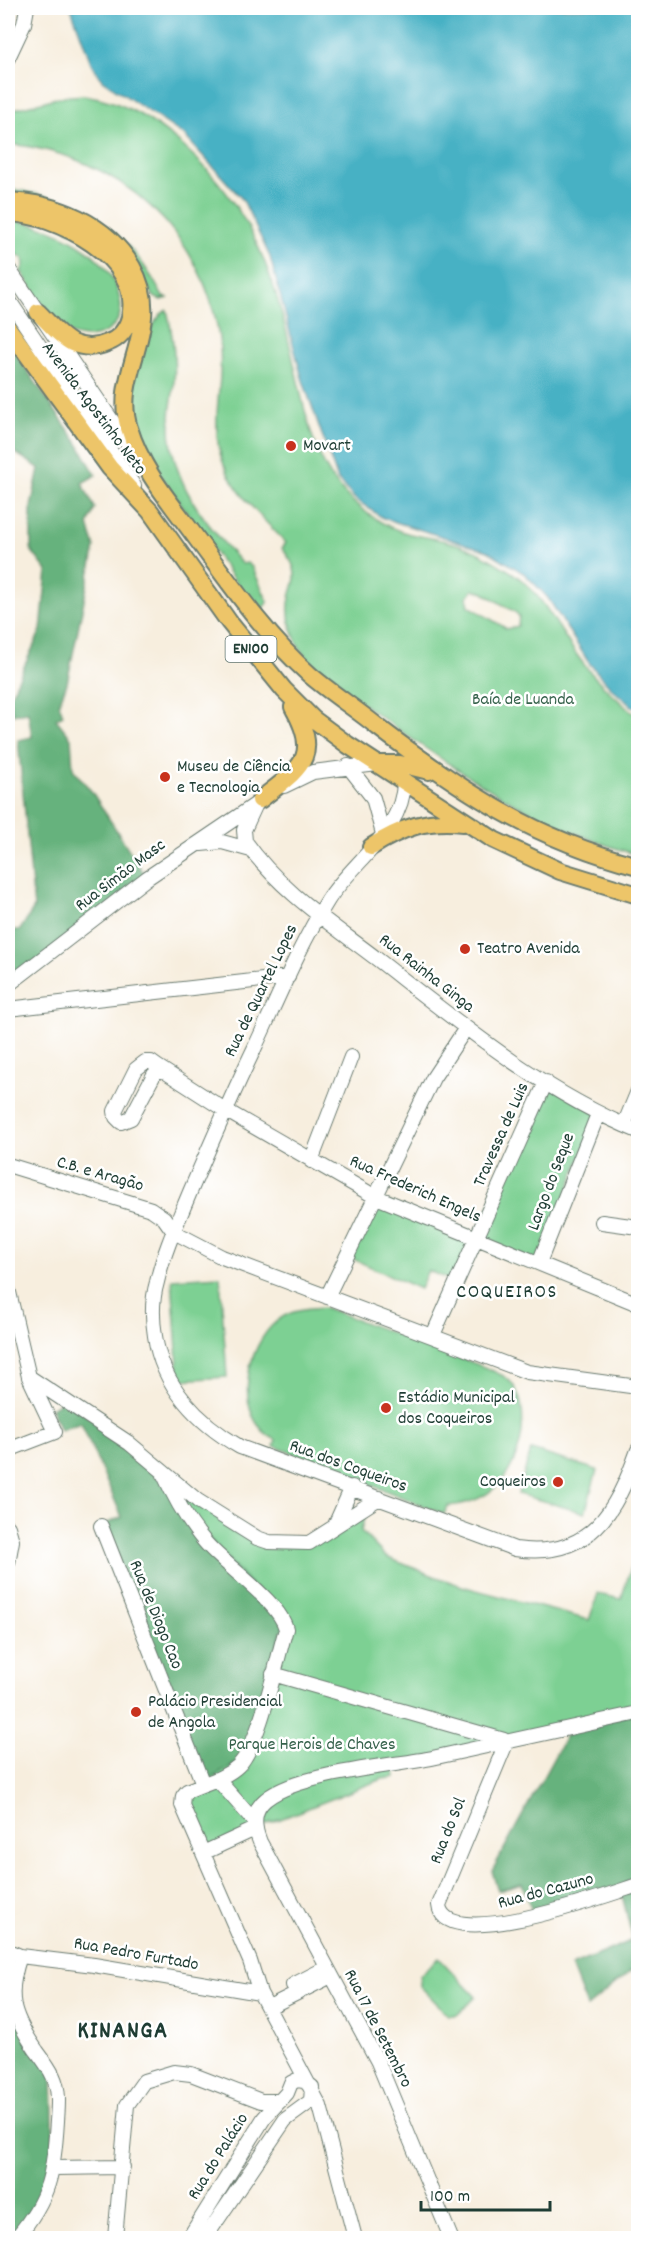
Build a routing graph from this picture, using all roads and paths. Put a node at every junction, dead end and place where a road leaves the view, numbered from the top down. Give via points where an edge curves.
1 (27, 8) edge
2 (8, 58) edge
3 (8, 201) edge
4 (8, 213) edge
5 (8, 268) edge
6 (8, 299) edge
7 (38, 312) junction
8 (8, 328) edge
9 (142, 464) junction
10 (150, 511) junction
11 (284, 690) junction
12 (381, 729) junction
13 (377, 764) junction
14 (348, 766) junction
15 (402, 772) junction
16 (438, 773) junction
17 (258, 802) junction
18 (468, 824) junction
19 (377, 841) junction
20 (190, 847) junction
21 (251, 850) junction
22 (639, 866) edge
23 (639, 895) edge
24 (330, 897) junction
25 (301, 901) junction
26 (319, 916) junction
27 (288, 977) junction
28 (8, 985) edge
29 (8, 1009) edge
30 (466, 1028) junction
31 (351, 1057) dead end
32 (158, 1067) dead end
33 (546, 1082) junction
34 (639, 1091) edge
35 (225, 1110) junction
36 (598, 1114) junction
37 (624, 1125) junction
38 (639, 1131) edge
39 (311, 1161) junction
40 (8, 1166) edge
41 (374, 1196) junction
42 (602, 1222) dead end
43 (639, 1227) edge
44 (174, 1232) junction
45 (475, 1237) junction
46 (539, 1263) junction
47 (8, 1288) edge
48 (327, 1297) junction
49 (639, 1304) edge
50 (433, 1335) junction
51 (29, 1377) junction
52 (639, 1387) edge
53 (65, 1399) junction
54 (43, 1408) junction
55 (8, 1449) edge
56 (639, 1450) edge
57 (164, 1475) junction
58 (352, 1487) junction
59 (379, 1498) junction
60 (334, 1525) junction
61 (101, 1526) dead end
62 (8, 1527) edge
63 (8, 1563) edge
64 (273, 1674) junction
65 (639, 1713) edge
66 (507, 1741) junction
67 (217, 1779) junction
68 (203, 1784) junction
69 (257, 1831) junction
70 (203, 1853) junction
71 (639, 1885) edge
72 (460, 1923) joint
73 (14, 1954) edge
74 (329, 1972) junction
75 (265, 2000) junction
76 (289, 2043) junction
77 (312, 2087) junction
78 (284, 2095) junction
79 (261, 2101) junction
80 (264, 2118) junction
81 (327, 2130) junction
82 (275, 2132) junction
83 (123, 2167) junction
84 (54, 2168) junction
85 (230, 2186) junction
86 (16, 2238) edge
87 (115, 2238) edge
88 (189, 2238) edge
89 (205, 2238) edge
90 (355, 2238) edge
91 (447, 2238) edge

1 - 2 street
3 - 9 main road, Avenida Agostinho Neto / EN100 via 47,206 81,220 114,243 133,269 140,287 143,324 125,406
4 - 7 main road via 44,220 93,244 117,267 132,309 127,327 116,340 99,346 72,343
5 - 7 street
6 - 10 street
7 - 9 street
8 - 10 main road, Avenida Agostinho Neto / EN100 via 110,468
9 - 12 main road, EN100 via 251,610 309,674
10 - 11 main road, EN100 via 229,622
11 - 13 main road, EN100 via 331,733
11 - 17 main road via 306,730 308,746 298,769
12 - 15 main road via 393,744
12 - 16 main road, EN100
13 - 14 street
13 - 15 main road
14 - 17 street via 313,772
14 - 19 street via 373,798
15 - 16 main road
15 - 18 main road
15 - 19 street, Rua de Quartel Lopes via 401,803
16 - 22 main road, EN100 via 519,822 562,841
17 - 20 street, Rua Simão Masc
17 - 21 street via 244,830
18 - 19 main road via 441,820 414,824
18 - 23 main road via 525,856 587,881
19 - 24 street, Rua de Quartel Lopes
20 - 21 street via 213,841
20 - 28 street, Rua Simão Masc
21 - 25 street, Rua Rainha Ginga
24 - 25 street
24 - 26 street, Rua de Quartel Lopes
25 - 26 street, Rua Rainha Ginga
26 - 27 street, Rua de Quartel Lopes
26 - 30 street, Rua Rainha Ginga
27 - 29 street
27 - 35 street, Rua de Quartel Lopes
30 - 33 street, Rua Rainha Ginga
30 - 41 street via 433,1078
31 - 39 street
32 - 35 street, Rua Frederich Engels
33 - 36 street, Rua Rainha Ginga
33 - 45 street, Travessa de Luis
34 - 37 street
35 - 39 street, Rua Frederich Engels
35 - 44 street, Rua de Quartel Lopes
36 - 37 street, Rua Rainha Ginga
36 - 46 street, Largo do Seque
37 - 38 street, Rua Rainha Ginga
39 - 41 street, Rua Frederich Engels
40 - 44 street, C.B. e Aragão via 151,1209
41 - 45 street, Rua Frederich Engels
41 - 48 street
42 - 43 street
44 - 48 street, C.B. e Aragão via 222,1257
44 - 58 street, Rua dos Coqueiros via 157,1280 153,1318 162,1365 180,1397 219,1434 240,1446
45 - 46 street, Rua Frederich Engels
45 - 50 street, Travessa de Luis
46 - 49 street, Rua Frederich Engels
47 - 51 street
48 - 50 street, C.B. e Aragão
50 - 52 street, C.B. e Aragão via 527,1372
51 - 53 street
51 - 54 street
53 - 54 street
53 - 57 street via 129,1443
54 - 55 street via 55,1432
56 - 59 street, Rua dos Coqueiros via 615,1506 583,1538 556,1550 515,1549
57 - 60 street via 198,1501 269,1542 309,1543
57 - 64 street via 179,1505 206,1543 284,1621 286,1629
58 - 59 street, Rua dos Coqueiros
58 - 60 street
59 - 60 street
61 - 68 street, Rua de Diogo Cao
62 - 63 street via 12,1541
64 - 66 street
64 - 67 street via 245,1757
65 - 66 street
66 - 69 street via 336,1774 279,1791 261,1804
66 - 72 street, Rua do Sol via 439,1905 444,1918
67 - 68 street
67 - 69 street, Rua 17 de Setembro
68 - 70 street via 188,1791 182,1801
69 - 70 street
69 - 74 street, Rua 17 de Setembro
70 - 75 street
71 - 72 street, Rua do Cazuno via 524,1919
73 - 75 street, Rua Pedro Furtado via 94,1965
73 - 84 street via 11,2000 25,2034 57,2086
74 - 75 street
74 - 91 street, Rua 17 de Setembro via 378,2062
75 - 76 street
76 - 77 street
76 - 78 street via 292,2065
77 - 78 street via 297,2080
77 - 81 street
77 - 82 street via 311,2101 290,2113
78 - 79 street
78 - 80 street, Rua do Palácio
79 - 80 street
79 - 83 street via 190,2074 174,2072 144,2081 127,2105
80 - 85 street, Rua do Palácio
81 - 82 street via 306,2114 293,2117
81 - 90 street
82 - 85 street, Rua do Palácio
83 - 84 street
83 - 87 street
84 - 86 street via 43,2200
85 - 88 street, Rua do Palácio
85 - 89 street, Rua do Palácio

